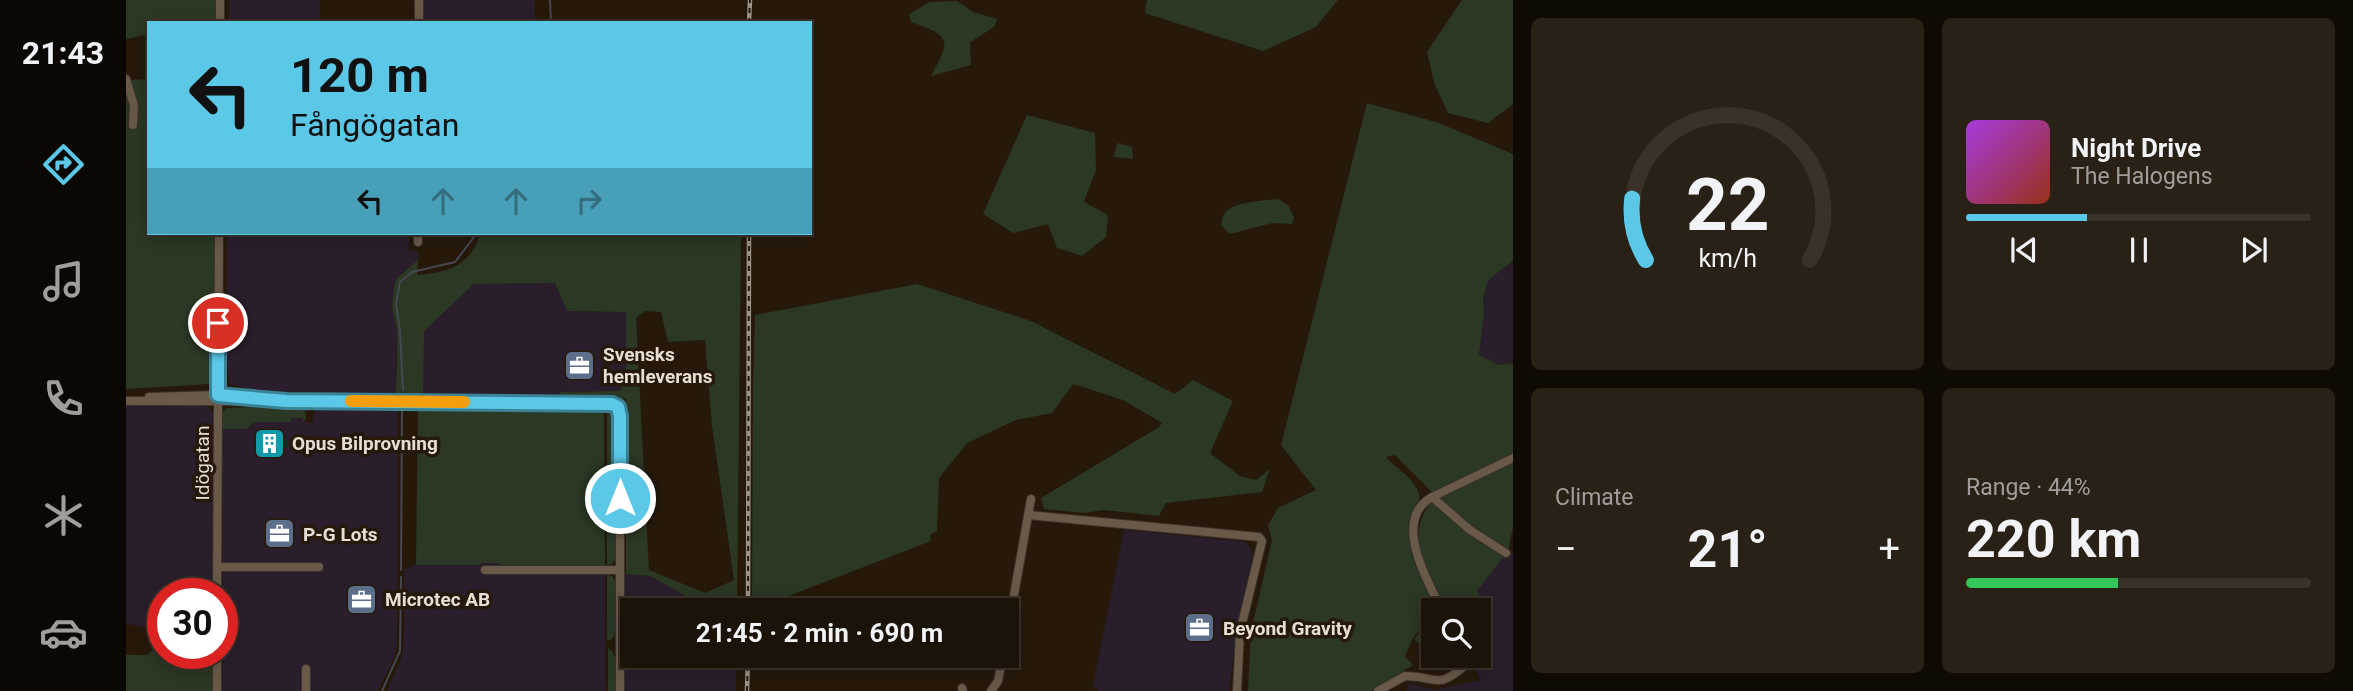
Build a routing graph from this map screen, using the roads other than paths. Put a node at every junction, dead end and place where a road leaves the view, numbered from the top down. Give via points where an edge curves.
1 (220, 0) edge
2 (419, 0) edge
3 (220, 21) edge
4 (419, 21) edge
5 (126, 79) edge
6 (133, 125) dead end
7 (219, 235) edge
8 (218, 399) junction
9 (126, 400) edge
10 (1513, 458) edge
11 (1432, 497) junction
12 (1031, 499) dead end
13 (1028, 515) junction
14 (1506, 553) dead end
15 (217, 567) junction
16 (319, 567) dead end
17 (485, 570) dead end
18 (620, 570) junction
19 (217, 578) edge
20 (1013, 598) edge
21 (1436, 598) edge
22 (1001, 668) edge
23 (1462, 668) edge
24 (217, 669) edge
25 (306, 669) dead end
26 (217, 691) edge
27 (306, 691) edge
28 (620, 691) edge
29 (991, 691) edge
30 (1237, 691) edge
31 (1378, 691) edge

1 - 3 street
2 - 4 street
5 - 6 street via 134,105
7 - 8 street, Idögatan
8 - 9 street
8 - 15 street, Idögatan
8 - 18 street via 606,402 618,407
10 - 11 street
11 - 14 street
11 - 21 street via 1419,510 1413,536
12 - 13 street
13 - 20 street
13 - 30 street via 1259,537 1240,632
15 - 16 street
15 - 19 street, Idögatan
17 - 18 street
18 - 28 street
22 - 29 street
23 - 31 street via 1447,681 1405,676
24 - 26 street
25 - 27 street

